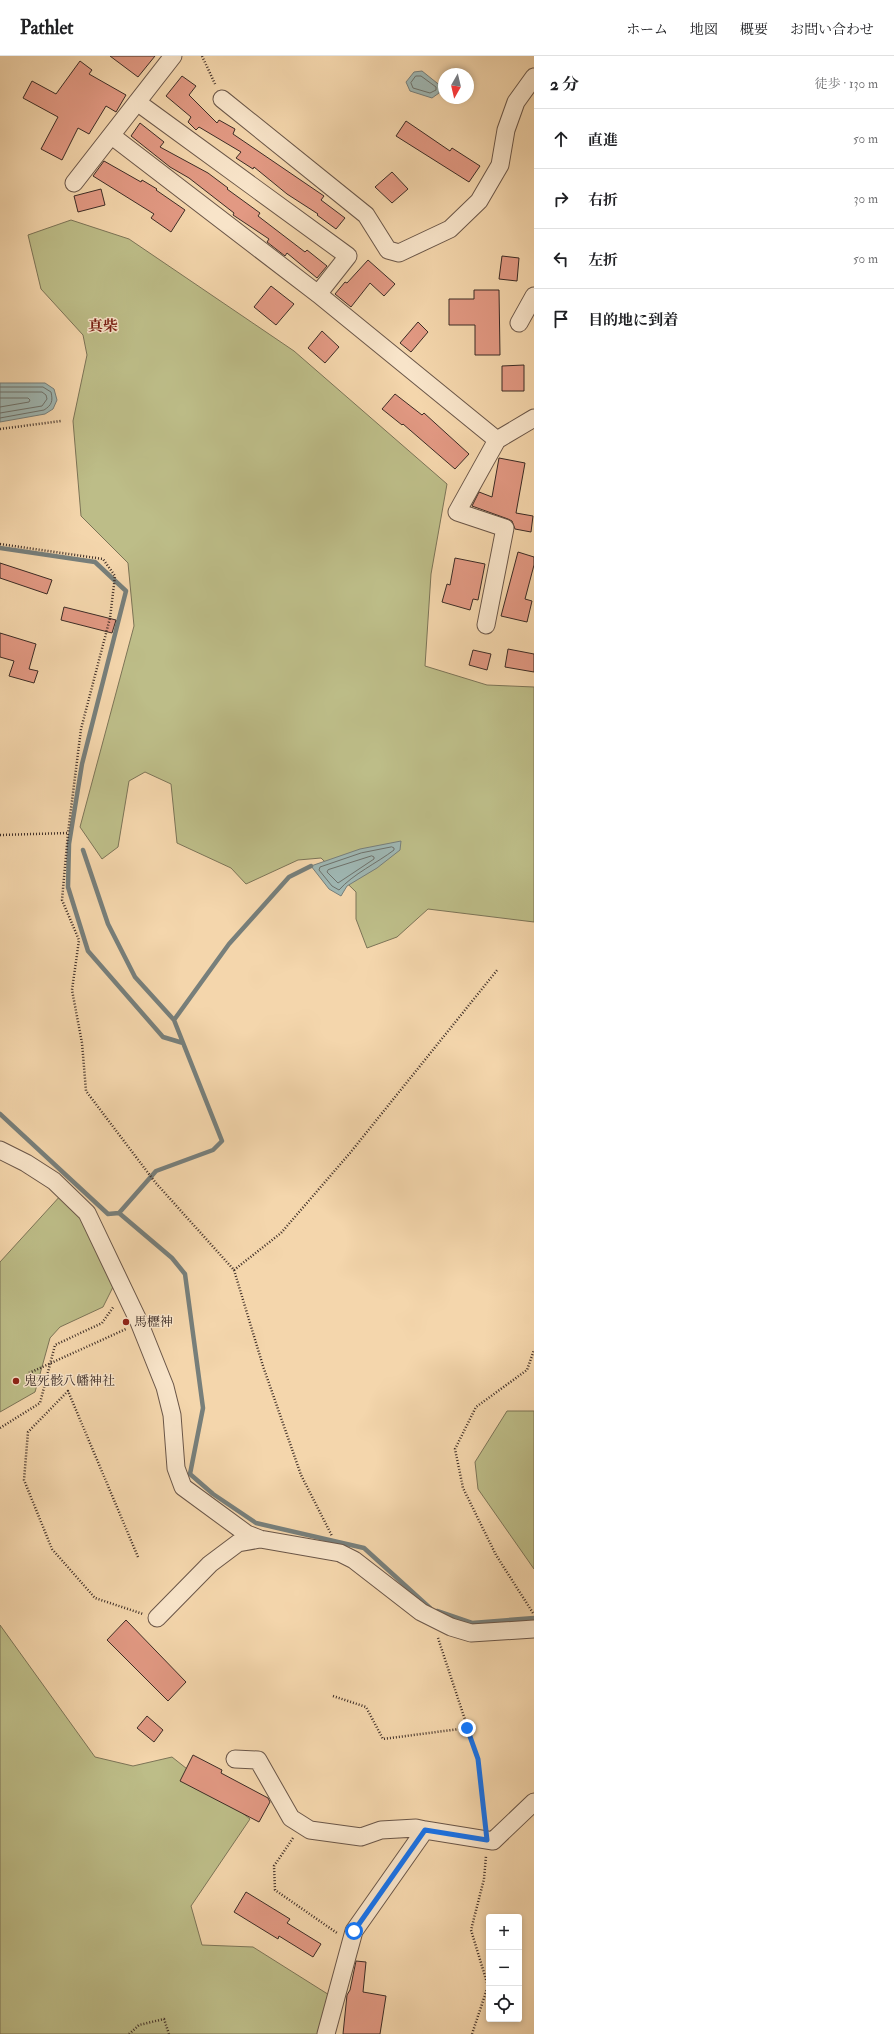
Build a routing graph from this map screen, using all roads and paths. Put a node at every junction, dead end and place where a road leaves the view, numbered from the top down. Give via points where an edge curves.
1 (173, 56) edge
2 (202, 56) edge
3 (534, 77) edge
4 (222, 99) joint
5 (137, 102) junction
6 (112, 136) junction
7 (74, 184) dead end
8 (318, 294) junction
9 (534, 296) edge
10 (519, 323) dead end
11 (534, 418) edge
12 (61, 421) dead end
13 (0, 429) edge
14 (497, 440) junction
15 (0, 544) edge
16 (486, 625) dead end
17 (68, 833) junction
18 (0, 835) edge
19 (498, 969) dead end
20 (0, 1150) edge
21 (234, 1270) junction
22 (124, 1290) junction
23 (138, 1322) junction
24 (534, 1350) edge
25 (50, 1364) junction
26 (29, 1373) dead end
27 (0, 1428) edge
28 (260, 1539) junction
29 (340, 1553) junction
30 (138, 1557) dead end
31 (534, 1616) edge
32 (157, 1618) joint
33 (434, 1618) junction
34 (534, 1630) edge
35 (333, 1696) dead end
36 (467, 1728) junction
37 (235, 1759) dead end
38 (534, 1802) edge
39 (302, 1825) junction
40 (425, 1830) junction
41 (487, 1840) junction
42 (343, 1937) dead end
43 (129, 2034) edge
44 (169, 2034) edge
45 (326, 2034) edge
46 (472, 2034) edge

1 - 5 street
2 - 4 path
3 - 4 street via 516,102 506,130 500,165 479,200 450,229 399,253 388,250 366,215
5 - 6 street
5 - 8 street via 348,256
6 - 7 street
6 - 8 street
8 - 14 street
9 - 10 street
11 - 14 street
12 - 13 path
14 - 16 street via 457,512 505,528
15 - 17 path via 103,559 115,576 110,618 81,729
17 - 18 path
17 - 21 path via 62,900 79,940 72,990 82,1042 86,1091 155,1182
19 - 21 path via 350,1153 286,1227
20 - 22 street via 54,1180 88,1214
21 - 29 path via 263,1366 301,1475
22 - 23 street
22 - 25 path via 102,1323 55,1345
23 - 25 path
23 - 28 street via 165,1387 172,1415 176,1468 183,1487 247,1534
24 - 31 path via 527,1370 476,1407 455,1449 463,1488 496,1555
25 - 26 path
25 - 27 path via 40,1402
28 - 29 street
28 - 32 street via 238,1543 210,1564
29 - 33 street via 354,1560 421,1612
30 - 32 path via 68,1391 28,1432 24,1480 52,1549 95,1598
33 - 34 street via 451,1627 471,1632
33 - 36 path
35 - 36 path via 366,1707 383,1739
36 - 41 path via 478,1759
37 - 39 street via 258,1760 291,1818
38 - 41 street via 493,1841
39 - 40 street via 310,1830 361,1837 381,1830
39 - 42 path via 274,1866 275,1890
40 - 41 street
40 - 45 street via 354,1931
41 - 46 path via 484,1879 471,1930 488,1986
43 - 44 path via 139,2025 164,2019

